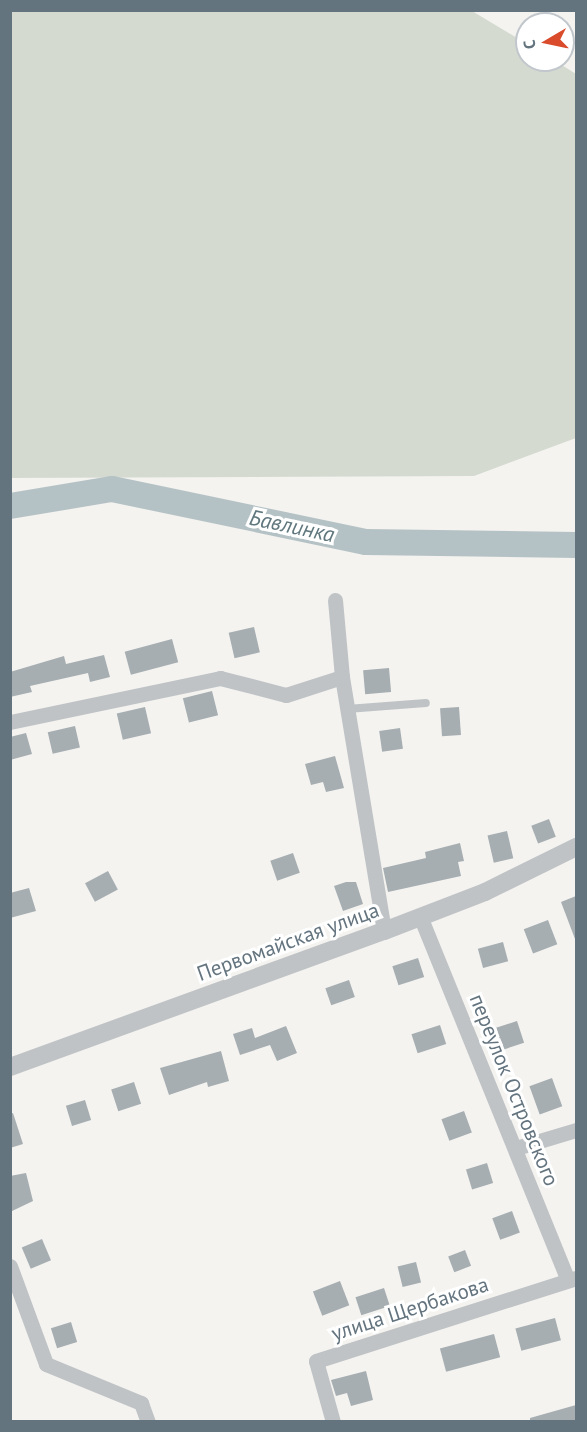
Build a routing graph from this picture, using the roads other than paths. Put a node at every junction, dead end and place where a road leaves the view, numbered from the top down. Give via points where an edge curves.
1 (335, 600) dead end
2 (342, 677) junction
3 (426, 703) dead end
4 (347, 709) junction
5 (10, 722) edge
6 (576, 847) edge
7 (420, 916) junction
8 (384, 931) junction
9 (10, 1066) edge
10 (576, 1130) edge
11 (516, 1148) junction
12 (10, 1266) edge
13 (572, 1279) edge
14 (148, 1422) edge
15 (333, 1422) edge

1 - 2 street
2 - 4 street
2 - 5 street via 286,695 220,678
3 - 4 lane
4 - 8 street
6 - 7 street, Первомайская улица via 485,892
7 - 8 street, Первомайская улица
7 - 11 street, переулок Островского
8 - 9 street, Первомайская улица
10 - 11 street
11 - 13 street, переулок Островского
12 - 14 street via 46,1364 141,1403
13 - 15 street, улица Щербакова via 316,1361

